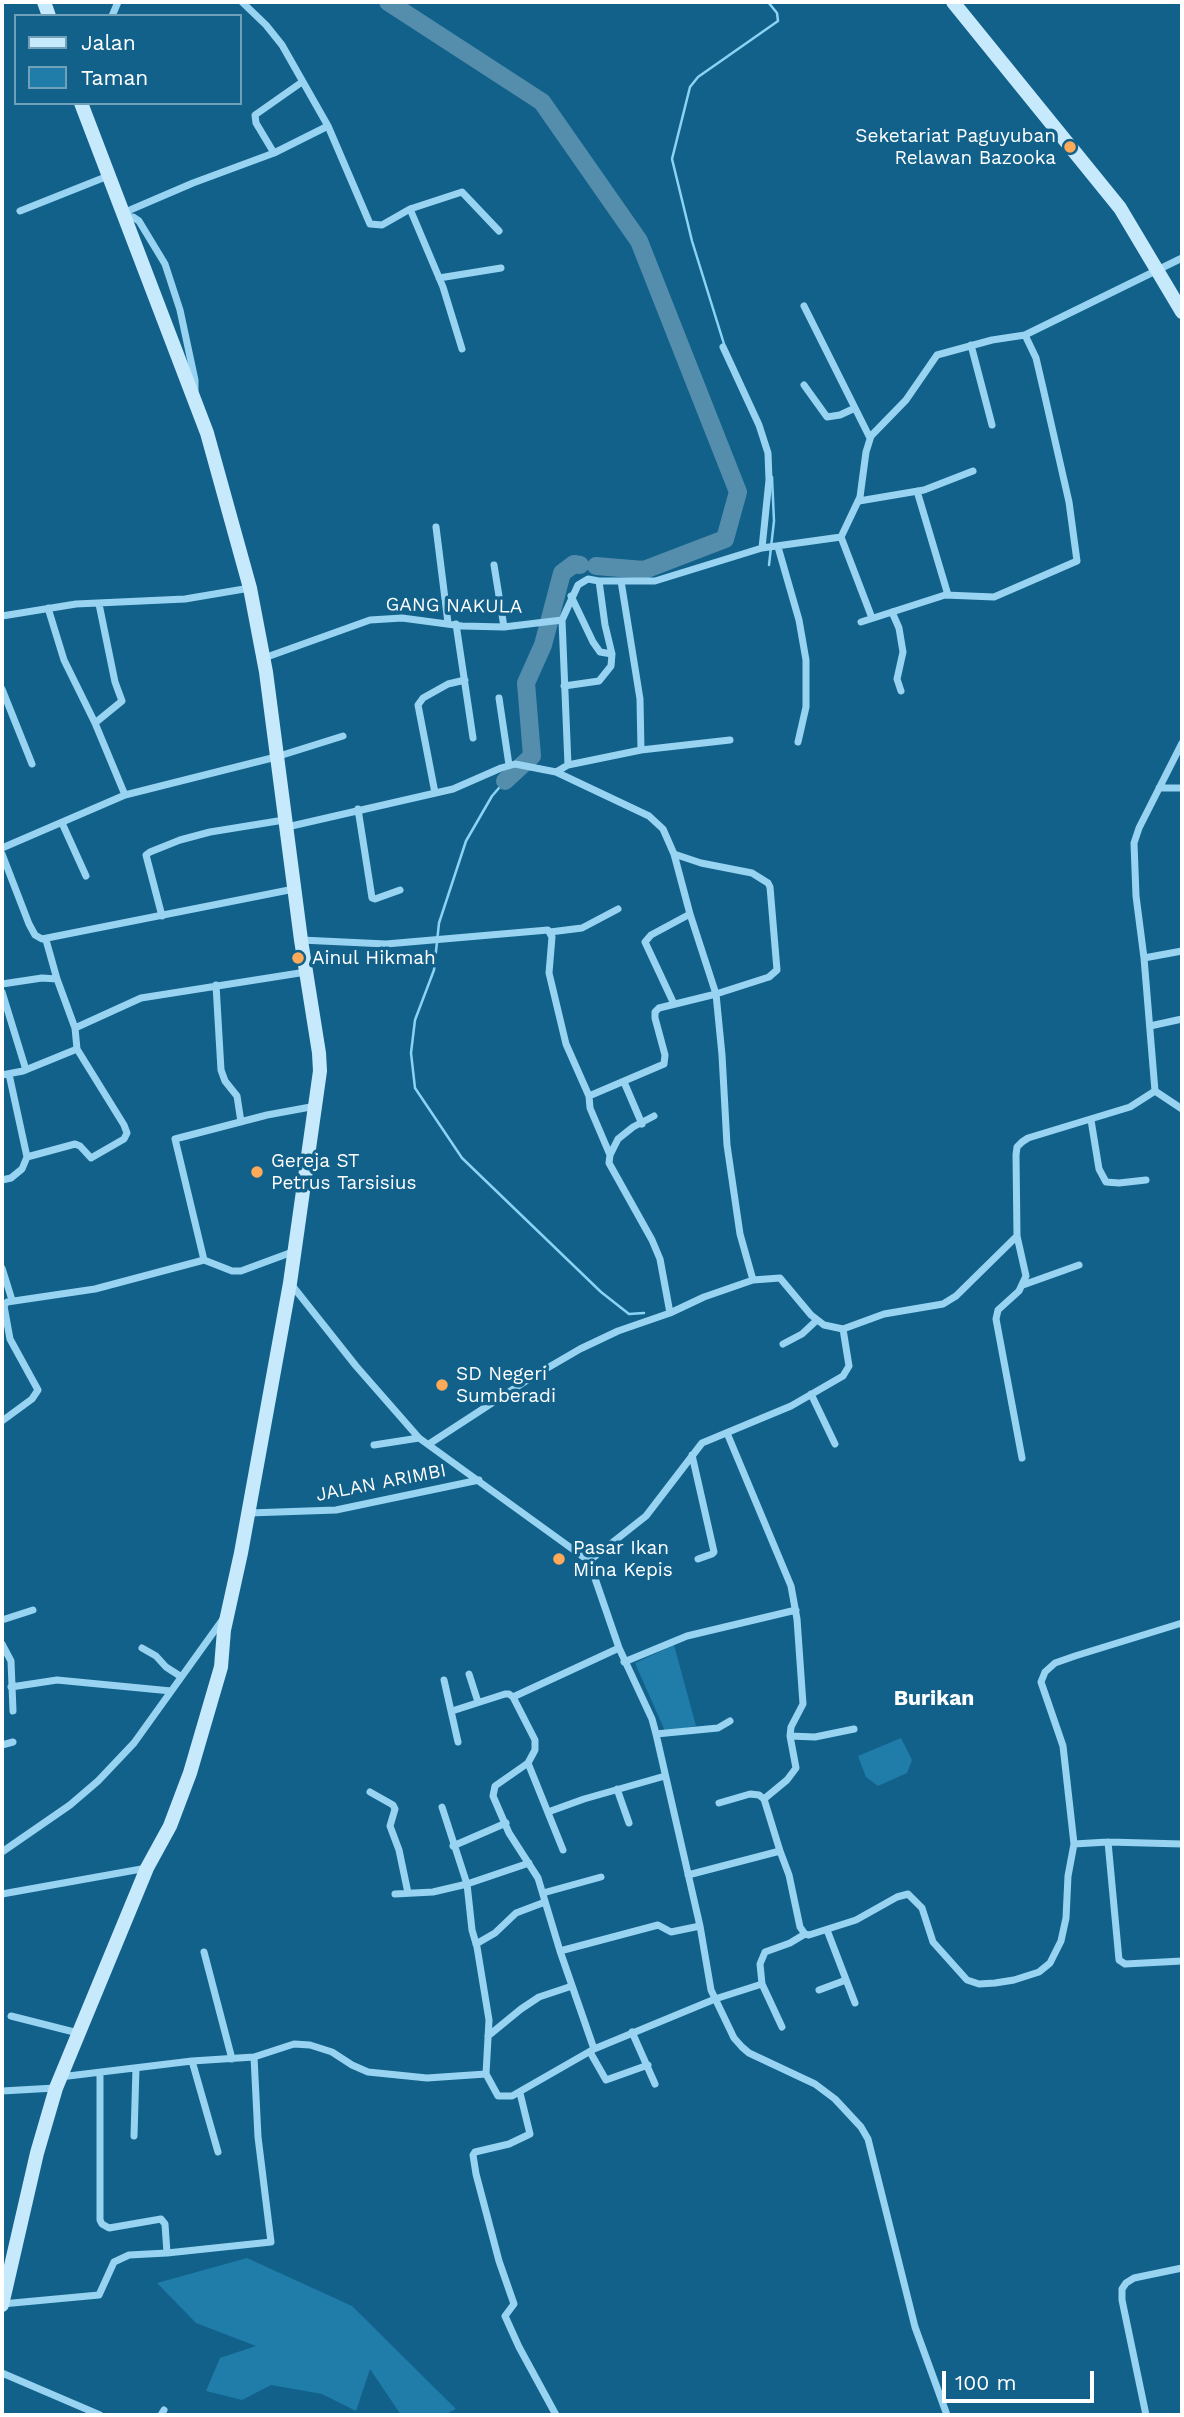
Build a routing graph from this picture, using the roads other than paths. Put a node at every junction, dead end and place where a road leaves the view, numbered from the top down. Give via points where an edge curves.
1 (242, 2) edge
2 (953, 2) edge
3 (302, 82) junction
4 (82, 105) edge
5 (328, 126) junction
6 (274, 153) junction
7 (108, 176) junction
8 (410, 209) junction
9 (20, 211) dead end
10 (124, 215) junction
11 (499, 231) dead end
12 (1182, 258) edge
13 (501, 268) dead end
14 (1158, 269) junction
15 (439, 278) junction
16 (804, 306) dead end
17 (1182, 312) edge
18 (1025, 335) junction
19 (971, 345) junction
20 (723, 347) dead end
21 (462, 349) dead end
22 (804, 385) dead end
23 (195, 401) junction
24 (855, 408) junction
25 (992, 425) dead end
26 (870, 438) junction
27 (973, 471) dead end
28 (917, 491) junction
29 (859, 501) junction
30 (436, 527) dead end
31 (841, 537) junction
32 (776, 547) junction
33 (763, 548) junction
34 (494, 565) dead end
35 (599, 581) junction
36 (621, 581) junction
37 (250, 588) junction
38 (948, 595) junction
39 (571, 596) junction
40 (99, 604) junction
41 (48, 608) junction
42 (892, 612) junction
43 (2, 616) edge
44 (872, 618) junction
45 (555, 620) junction
46 (861, 622) dead end
47 (452, 624) junction
48 (505, 626) junction
49 (612, 654) junction
50 (264, 658) junction
51 (465, 680) junction
52 (564, 686) junction
53 (2, 689) edge
54 (901, 691) dead end
55 (499, 698) dead end
56 (95, 723) junction
57 (343, 736) dead end
58 (473, 738) dead end
59 (730, 740) dead end
60 (798, 743) dead end
61 (1182, 743) edge
62 (641, 750) junction
63 (276, 757) junction
64 (1182, 760) edge
65 (1172, 762) junction
66 (32, 764) dead end
67 (509, 765) junction
68 (568, 765) junction
69 (556, 772) junction
70 (1159, 788) junction
71 (1182, 788) edge
72 (435, 793) junction
73 (125, 795) junction
74 (358, 809) junction
75 (62, 823) junction
76 (285, 823) junction
77 (2, 848) edge
78 (2, 854) edge
79 (674, 854) junction
80 (86, 876) dead end
81 (295, 888) junction
82 (400, 890) dead end
83 (618, 909) dead end
84 (690, 914) junction
85 (162, 916) junction
86 (552, 932) junction
87 (46, 940) junction
88 (301, 940) junction
89 (1182, 951) edge
90 (1144, 958) junction
91 (306, 972) junction
92 (57, 979) junction
93 (2, 985) edge
94 (216, 985) junction
95 (2, 992) edge
96 (716, 994) junction
97 (674, 1004) junction
98 (1182, 1019) edge
99 (1150, 1026) junction
100 (75, 1028) junction
101 (77, 1049) junction
102 (26, 1070) junction
103 (6, 1074) edge
104 (624, 1082) junction
105 (1155, 1091) junction
106 (589, 1096) junction
107 (316, 1106) junction
108 (1182, 1109) edge
109 (654, 1116) dead end
110 (1091, 1120) junction
111 (241, 1122) junction
112 (642, 1124) junction
113 (610, 1155) junction
114 (27, 1157) junction
115 (2, 1180) edge
116 (1146, 1180) dead end
117 (1017, 1236) junction
118 (295, 1251) junction
119 (204, 1260) junction
120 (1079, 1265) dead end
121 (2, 1268) edge
122 (753, 1280) junction
123 (290, 1283) junction
124 (1023, 1285) junction
125 (12, 1300) junction
126 (670, 1313) junction
127 (817, 1320) junction
128 (843, 1329) junction
129 (783, 1344) dead end
130 (811, 1394) junction
131 (2, 1421) edge
132 (727, 1433) junction
133 (419, 1438) junction
134 (429, 1444) junction
135 (835, 1444) dead end
136 (374, 1445) dead end
137 (692, 1455) junction
138 (1023, 1458) dead end
139 (479, 1480) junction
140 (247, 1513) junction
141 (698, 1559) dead end
142 (589, 1561) junction
143 (33, 1610) dead end
144 (796, 1611) junction
145 (228, 1612) junction
146 (2, 1620) edge
147 (1182, 1623) edge
148 (2, 1644) edge
149 (142, 1648) dead end
150 (619, 1648) junction
151 (624, 1662) junction
152 (469, 1674) dead end
153 (180, 1676) junction
154 (444, 1680) dead end
155 (11, 1687) junction
156 (172, 1691) junction
157 (513, 1698) junction
158 (478, 1702) junction
159 (452, 1711) junction
160 (13, 1712) dead end
161 (730, 1721) dead end
162 (854, 1729) dead end
163 (656, 1734) junction
164 (790, 1736) junction
165 (13, 1742) dead end
166 (458, 1742) dead end
167 (2, 1745) edge
168 (528, 1763) junction
169 (665, 1776) junction
170 (617, 1789) junction
171 (370, 1792) dead end
172 (764, 1799) junction
173 (719, 1803) dead end
174 (442, 1807) dead end
175 (548, 1812) junction
176 (629, 1823) dead end
177 (506, 1824) junction
178 (1108, 1842) junction
179 (1074, 1844) junction
180 (1182, 1844) edge
181 (453, 1846) junction
182 (563, 1850) dead end
183 (780, 1850) junction
184 (2, 1852) edge
185 (529, 1863) junction
186 (148, 1868) junction
187 (688, 1875) junction
188 (601, 1877) dead end
189 (467, 1884) junction
190 (408, 1893) junction
191 (543, 1893) junction
192 (2, 1894) edge
193 (395, 1894) dead end
194 (545, 1902) junction
195 (700, 1926) junction
196 (827, 1930) junction
197 (805, 1934) junction
198 (476, 1944) junction
199 (559, 1951) junction
200 (204, 1952) dead end
201 (1182, 1961) edge
202 (846, 1980) junction
203 (762, 1984) junction
204 (572, 1986) junction
205 (819, 1990) dead end
206 (715, 1999) junction
207 (855, 2003) dead end
208 (11, 2016) dead end
209 (782, 2027) dead end
210 (632, 2032) junction
211 (78, 2033) junction
212 (488, 2036) junction
213 (592, 2050) junction
214 (254, 2057) junction
215 (232, 2059) junction
216 (192, 2061) junction
217 (648, 2065) junction
218 (136, 2068) junction
219 (100, 2073) junction
220 (485, 2074) junction
221 (58, 2083) junction
222 (655, 2084) dead end
223 (2, 2091) edge
224 (520, 2093) junction
225 (134, 2136) dead end
226 (218, 2152) dead end
227 (167, 2253) junction
228 (1182, 2268) edge
229 (6, 2275) edge
230 (2, 2305) edge
231 (2, 2373) edge
232 (97, 2415) edge
233 (556, 2415) edge
234 (947, 2415) edge
235 (1146, 2415) edge

1 - 3 street via 282,45
2 - 14 main road via 1120,208
3 - 5 street
3 - 6 street via 255,115
4 - 7 main road
5 - 6 street
5 - 8 street via 370,224 382,225
6 - 10 street
7 - 9 street
7 - 10 main road
8 - 11 street via 465,192
8 - 15 street
10 - 23 main road
10 - 23 street via 139,221 164,264 189,349
12 - 14 street
13 - 15 street
14 - 17 main road
14 - 18 street
15 - 21 street
16 - 24 street
18 - 19 street
18 - 38 street via 1043,387 1077,561 993,597
19 - 25 street
19 - 26 street via 937,355 906,400
20 - 33 street via 760,425 768,453
22 - 24 street via 827,417
23 - 37 main road
24 - 26 street
26 - 29 street
27 - 28 street
28 - 29 street
28 - 38 street
29 - 31 street
30 - 47 street
31 - 32 street
31 - 44 street
32 - 33 street
32 - 60 street via 806,660 806,707
33 - 36 street via 655,581
34 - 48 street
35 - 36 street
35 - 39 street via 583,581
35 - 49 street
36 - 62 street via 640,699
37 - 40 street via 185,599
37 - 50 main road
38 - 42 street
39 - 45 street
39 - 49 street via 600,652
40 - 41 street
40 - 56 street via 122,702
41 - 43 street
41 - 56 street via 64,660
42 - 44 street
42 - 54 street via 903,652 897,679
44 - 46 street
45 - 48 street, GANG NAKULA
45 - 52 street
47 - 48 street, GANG NAKULA
47 - 50 street, GANG NAKULA via 402,618 370,620
47 - 51 street
49 - 52 street via 611,666 599,681
50 - 63 main road
51 - 58 street
51 - 72 street via 448,684 418,705
52 - 68 street
53 - 66 street
55 - 67 street
56 - 73 street
57 - 63 street
59 - 62 street
61 - 65 street
62 - 68 street
63 - 73 street
63 - 76 main road
64 - 65 street
65 - 70 street
67 - 69 street
67 - 72 street
68 - 69 street
69 - 79 street via 649,816 663,829
70 - 71 street
70 - 90 street via 1134,843
72 - 74 street
73 - 75 street
74 - 76 street
74 - 82 street via 372,898
75 - 77 street
75 - 80 street
76 - 81 main road
76 - 85 street via 197,835 146,855
78 - 87 street via 29,924
79 - 84 street
79 - 96 street via 752,873 770,887 777,970 769,977
81 - 85 street
81 - 88 main road
83 - 86 street via 598,921
84 - 96 street
84 - 97 street via 646,942
85 - 87 street
86 - 88 street via 386,944
86 - 106 street via 552,989 566,1044
87 - 92 street
88 - 91 main road
89 - 90 street
90 - 99 street
91 - 94 street
91 - 107 main road via 319,1053
92 - 93 street
92 - 100 street
94 - 100 street via 141,998
94 - 111 street via 221,1070 237,1096
95 - 102 street
96 - 97 street
96 - 122 street via 727,1145 740,1234
97 - 104 street via 659,1008 655,1016 664,1063
98 - 99 street
99 - 105 street
100 - 101 street
101 - 102 street
101 - 114 street via 127,1133 91,1158 75,1144
102 - 103 street
103 - 114 street
104 - 106 street
104 - 112 street
105 - 108 street
105 - 110 street via 1130,1107
106 - 113 street
107 - 111 street
107 - 118 main road
109 - 112 street
110 - 116 street via 1099,1170 1106,1182
110 - 117 street via 1028,1138 1017,1147
111 - 119 street via 175,1139
112 - 113 street via 625,1133
113 - 126 street via 611,1170 660,1259
114 - 115 street via 17,1174
117 - 124 street via 1026,1276
117 - 128 street via 957,1296 943,1304 884,1314
118 - 119 street via 236,1272
118 - 123 main road
119 - 125 street via 95,1289
120 - 124 street
121 - 125 street
122 - 126 street
122 - 127 street via 780,1278
123 - 133 street
123 - 140 main road
124 - 138 street via 998,1310 996,1319
125 - 131 street via 4,1306 10,1339 38,1390
126 - 134 street via 580,1349
127 - 128 street
127 - 129 street
128 - 130 street via 849,1366 843,1376
130 - 132 street
130 - 135 street
132 - 137 street via 702,1443
132 - 144 street via 792,1586
133 - 134 street
133 - 136 street
134 - 139 street
137 - 141 street via 714,1552
137 - 142 street via 646,1516
139 - 140 street, JALAN ARIMBI via 336,1510
139 - 142 street
140 - 145 main road
142 - 150 street
143 - 146 street
144 - 151 street via 687,1636
144 - 164 street via 803,1704
145 - 153 street
145 - 186 main road via 221,1667 204,1729 170,1826
147 - 179 street via 1075,1656 1045,1672 1041,1682 1063,1745
148 - 155 street via 11,1661
149 - 153 street
150 - 151 street
150 - 157 street
151 - 163 street
152 - 158 street
153 - 156 street
154 - 159 street
155 - 156 street via 57,1680
155 - 160 street
156 - 184 street via 134,1743 98,1781
157 - 158 street via 505,1694
157 - 168 street via 535,1740
158 - 159 street
159 - 166 street
161 - 163 street via 718,1728
162 - 164 street
163 - 169 street
164 - 172 street via 796,1768
165 - 167 street
168 - 175 street
168 - 177 street via 493,1790
169 - 170 street
169 - 187 street
170 - 175 street
170 - 176 street
171 - 190 street via 395,1809 390,1826
172 - 173 street via 750,1794
172 - 183 street
174 - 181 street
175 - 182 street
177 - 181 street
177 - 185 street
178 - 179 street
178 - 180 street
178 - 201 street via 1119,1960 1125,1964
179 - 196 street via 1061,1941 1051,1963 1039,1972 979,1984 967,1980 933,1942 922,1908 908,1894
181 - 189 street
183 - 187 street
183 - 197 street
185 - 189 street
185 - 191 street
186 - 192 street
186 - 211 main road
187 - 195 street
188 - 191 street
189 - 190 street
189 - 198 street
190 - 193 street
191 - 194 street
194 - 198 street via 516,1913
194 - 199 street
195 - 199 street via 671,1932 658,1925
195 - 206 street
196 - 197 street
196 - 202 street
197 - 203 street via 765,1952 760,1964
198 - 212 street
199 - 204 street
200 - 215 street
202 - 205 street
202 - 207 street
203 - 206 street
203 - 209 street
204 - 212 street via 539,1997
204 - 213 street
206 - 210 street
206 - 234 street via 742,2047 815,2084 835,2099 868,2139 915,2327
208 - 211 street
210 - 213 street
210 - 217 street
211 - 221 main road
212 - 220 street
213 - 217 street via 606,2080
213 - 224 street
214 - 215 street
214 - 220 street via 294,2044 310,2045 368,2072 428,2078
214 - 227 street via 271,2242
215 - 216 street
216 - 218 street
216 - 226 street
217 - 222 street
218 - 219 street
218 - 225 street
219 - 221 street
219 - 227 street via 100,2220 109,2228 161,2218
220 - 224 street via 498,2096
221 - 223 street
221 - 229 main road
224 - 233 street via 530,2134 475,2152 475,2174 514,2304 505,2316
227 - 230 street via 117,2260 99,2295
228 - 235 street via 1134,2278 1122,2289
229 - 230 main road
231 - 232 street

